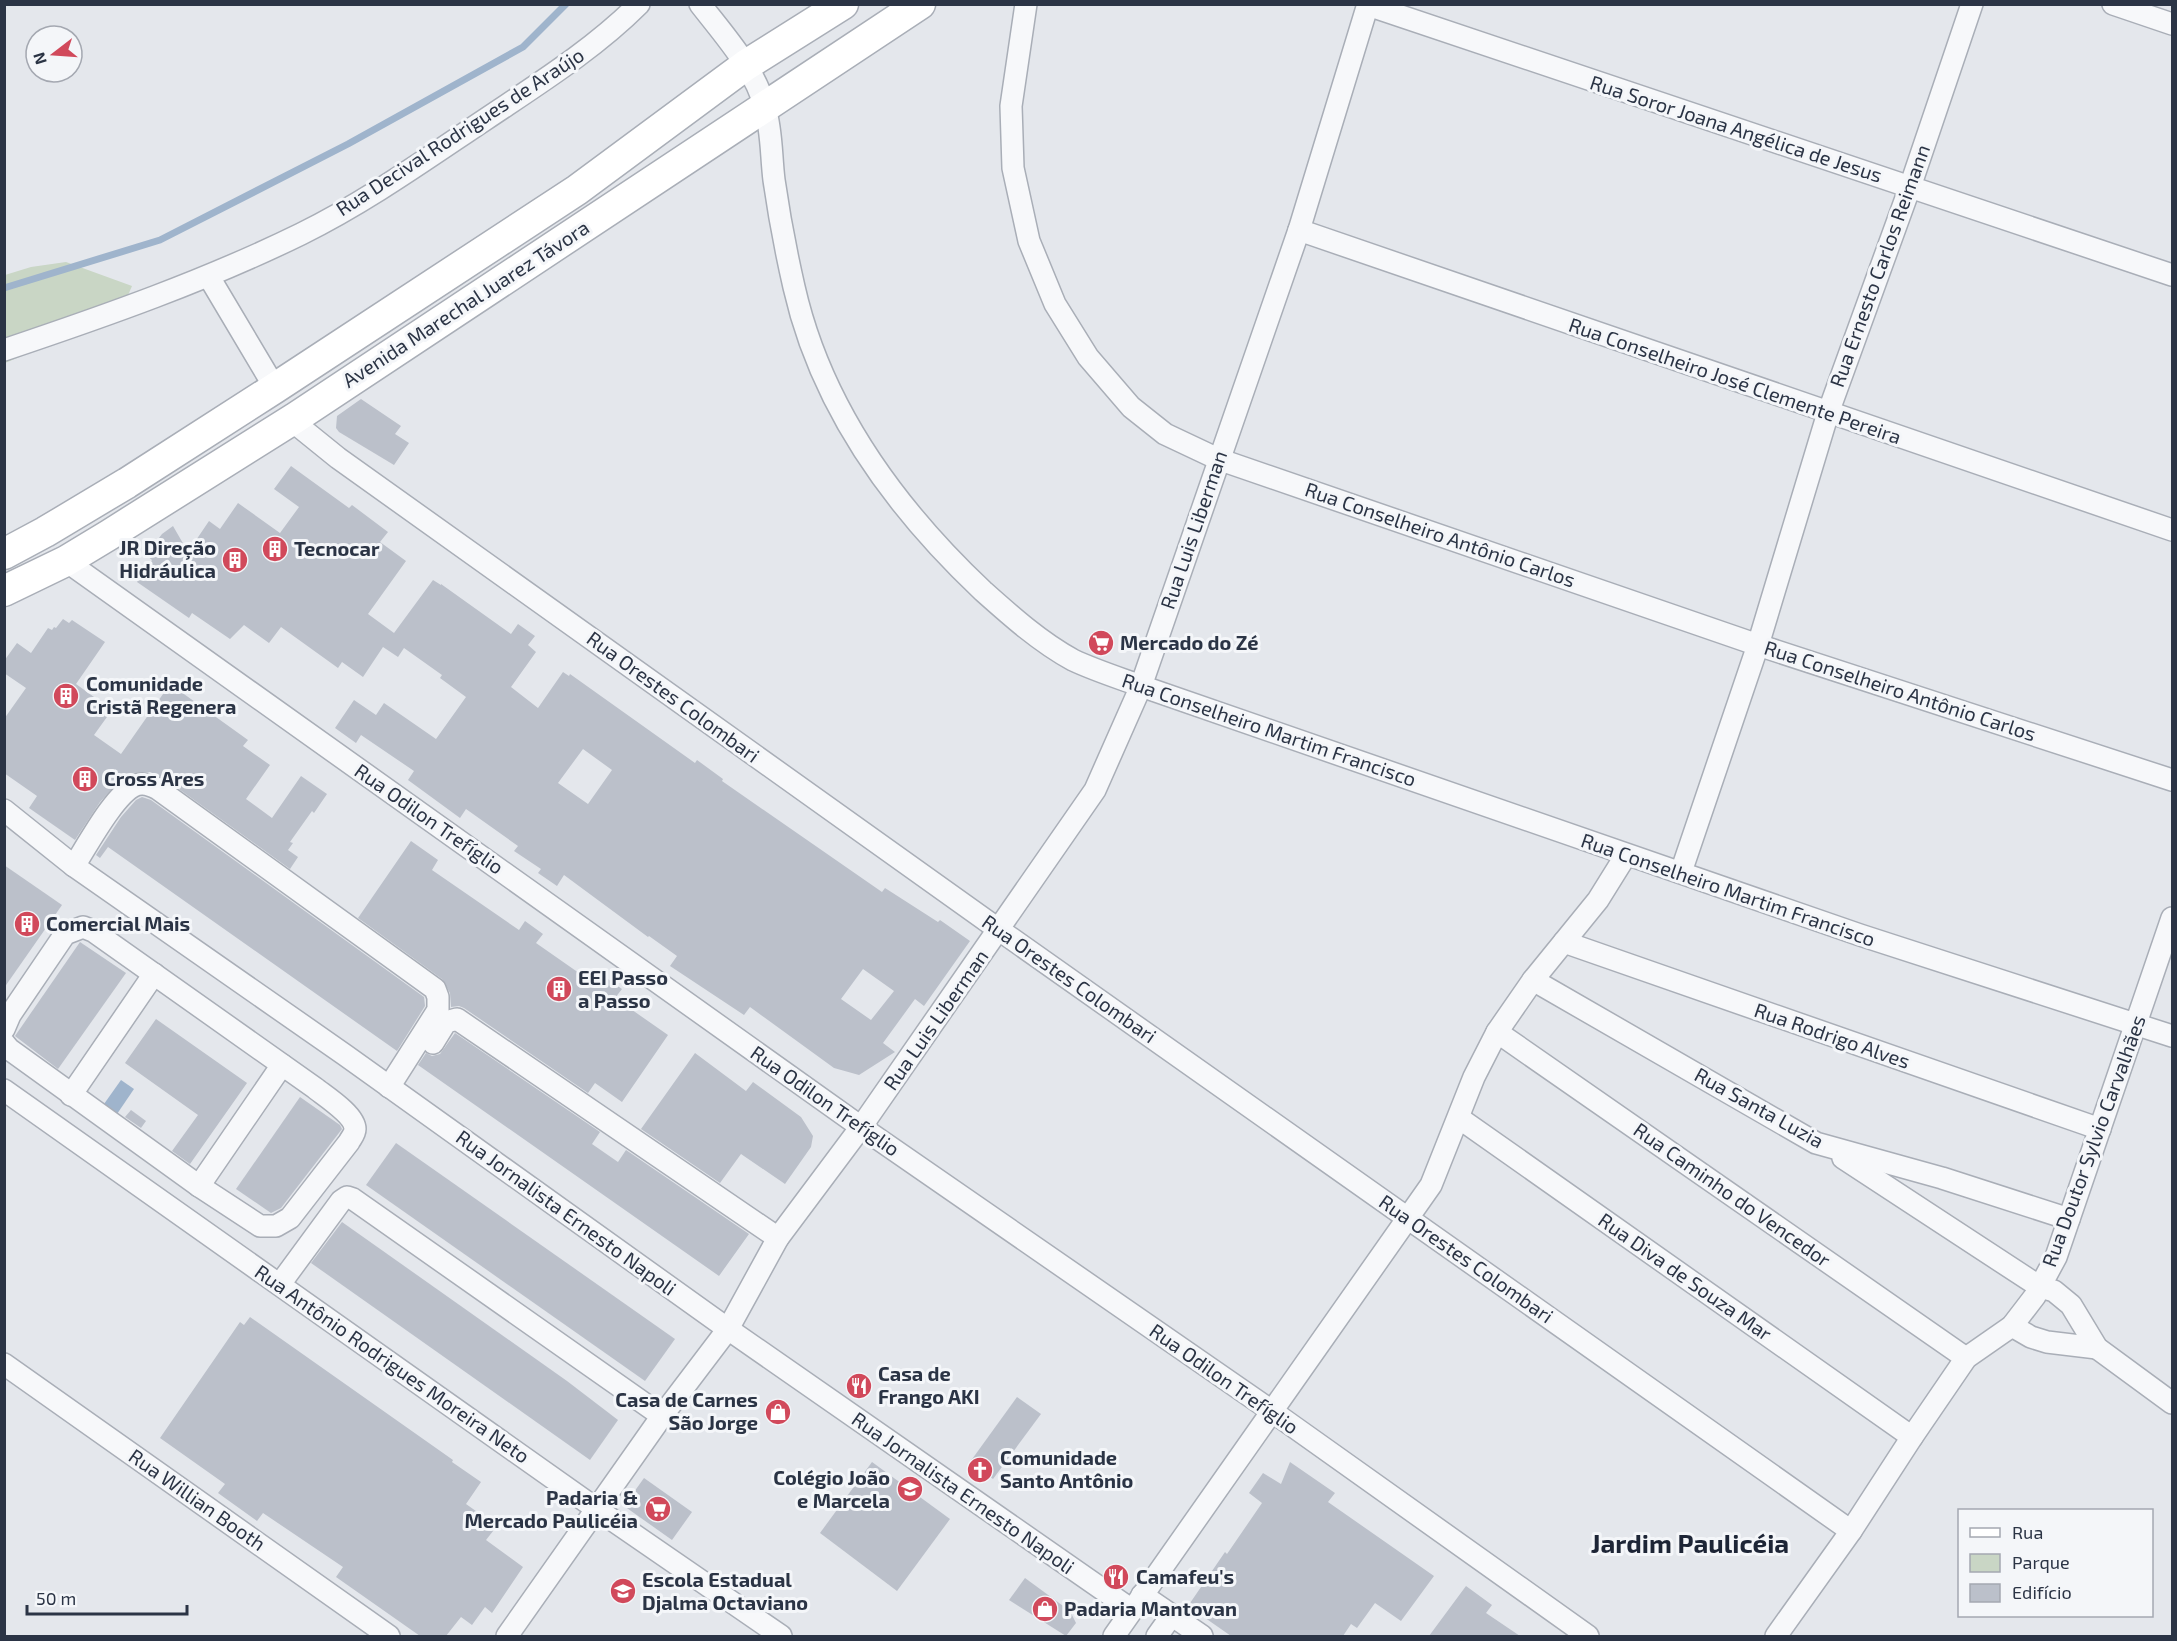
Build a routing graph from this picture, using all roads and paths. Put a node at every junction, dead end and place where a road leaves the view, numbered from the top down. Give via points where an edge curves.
1 (639, 4) edge
2 (700, 4) edge
3 (843, 4) edge
4 (920, 4) edge
5 (1026, 4) edge
6 (1972, 4) edge
7 (2113, 4) edge
8 (1368, 5) edge
9 (2172, 24) edge
10 (746, 65) junction
11 (765, 106) junction
12 (1910, 187) junction
13 (1299, 230) junction
14 (2172, 275) edge
15 (209, 277) junction
16 (4, 350) edge
17 (275, 388) junction
18 (1828, 413) junction
19 (291, 420) junction
20 (1218, 459) junction
21 (2172, 530) edge
22 (4, 554) edge
23 (66, 561) junction
24 (4, 591) edge
25 (1758, 645) junction
26 (1141, 686) junction
27 (2172, 780) edge
28 (4, 810) edge
29 (1626, 855) junction
30 (75, 866) junction
31 (1681, 872) junction
32 (2172, 918) edge
33 (998, 929) junction
34 (1564, 942) junction
35 (154, 974) junction
36 (1533, 980) junction
37 (2136, 1023) junction
38 (4, 1029) edge
39 (1497, 1032) junction
40 (2172, 1036) edge
41 (4, 1043) edge
42 (282, 1065) junction
43 (4, 1090) edge
44 (395, 1091) junction
45 (71, 1095) junction
46 (1459, 1118) junction
47 (861, 1127) junction
48 (2100, 1129) junction
49 (138, 1143) junction
50 (1816, 1143) junction
51 (119, 1170) junction
52 (199, 1186) junction
53 (1408, 1219) junction
54 (2070, 1219) junction
55 (778, 1238) junction
56 (280, 1284) junction
57 (2040, 1287) junction
58 (2012, 1326) junction
59 (728, 1329) junction
60 (2097, 1348) junction
61 (1966, 1358) junction
62 (4, 1364) edge
63 (2172, 1403) edge
64 (1273, 1412) junction
65 (662, 1416) junction
66 (1912, 1437) junction
67 (598, 1510) junction
68 (1851, 1531) junction
69 (1137, 1602) junction
70 (1172, 1615) junction
71 (389, 1636) edge
72 (507, 1636) edge
73 (781, 1636) edge
74 (1114, 1636) edge
75 (1157, 1636) edge
76 (1202, 1636) edge
77 (1588, 1636) edge
78 (1776, 1636) edge

1 - 15 street, Rua Decival Rodrigues de Araújo via 588,48 381,190
2 - 10 street, Rua Conselheiro Martim Francisco
3 - 10 street, Avenida Marechal Juarez Távora
4 - 11 street, Avenida Marechal Juarez Távora
5 - 20 street, Rua Conselheiro Antônio Carlos via 1011,106 1013,168 1029,241 1055,304 1088,357 1131,406 1165,434
6 - 12 street, Rua Ernesto Carlos Reimann
7 - 9 street
8 - 12 street, Rua Soror Joana Angélica de Jesus
8 - 13 street, Rua Luis Liberman
10 - 11 street, Rua Conselheiro Martim Francisco
10 - 17 street, Avenida Marechal Juarez Távora via 577,190
11 - 19 street, Avenida Marechal Juarez Távora
11 - 26 street, Rua Conselheiro Martim Francisco via 774,182 794,288 816,360 874,469 963,572 1020,625 1073,660
12 - 14 street, Rua Soror Joana Angélica de Jesus
12 - 18 street, Rua Ernesto Carlos Reimann
13 - 18 street, Rua Conselheiro José Clemente Pereira
13 - 20 street, Rua Luis Liberman
15 - 16 street, Rua Decival Rodrigues de Araújo
15 - 17 street
17 - 22 street, Avenida Marechal Juarez Távora via 127,483
18 - 21 street, Rua Conselheiro José Clemente Pereira
18 - 25 street, Rua Ernesto Carlos Reimann
19 - 23 street, Avenida Marechal Juarez Távora
19 - 33 street, Rua Orestes Colombari via 338,458
20 - 25 street, Rua Conselheiro Antônio Carlos
20 - 26 street, Rua Luis Liberman
23 - 24 street, Avenida Marechal Juarez Távora
23 - 47 street, Rua Odilon Trefíglio
25 - 27 street, Rua Conselheiro Antônio Carlos
25 - 31 street, Rua Ernesto Carlos Reimann
26 - 29 street, Rua Conselheiro Martim Francisco
26 - 33 street, Rua Luis Liberman via 1095,790
28 - 30 street, Rua Jornalista Ernesto Napoli
29 - 31 street, Rua Conselheiro Martim Francisco
29 - 34 street via 1598,900
30 - 44 street, Rua Jornalista Ernesto Napoli
30 - 44 street via 126,790 138,784 158,789 435,989 438,1010
31 - 37 street, Rua Conselheiro Martim Francisco via 1860,935
32 - 37 street, Rua Doutor Sylvio Carvalhães
33 - 47 street, Rua Luis Liberman
33 - 53 street, Rua Orestes Colombari
34 - 36 street
34 - 48 street, Rua Rodrigo Alves
35 - 38 street via 93,932 83,927 74,929 65,934
35 - 42 street
35 - 45 street
36 - 39 street
36 - 50 street, Rua Santa Luzia
37 - 40 street, Rua Conselheiro Martim Francisco
37 - 48 street, Rua Doutor Sylvio Carvalhães
39 - 46 street
39 - 61 street, Rua Caminho do Vencedor
41 - 45 street
42 - 52 street
42 - 52 street via 345,1111 355,1128 349,1142 290,1218 276,1226 260,1226
43 - 51 street, Rua Antônio Rodrigues Moreira Neto
44 - 55 street via 444,1023 457,1019
44 - 59 street, Rua Jornalista Ernesto Napoli
45 - 49 street
46 - 53 street via 1431,1185
46 - 66 street, Rua Diva de Souza Mar
47 - 55 street, Rua Luis Liberman
47 - 64 street, Rua Odilon Trefíglio
48 - 54 street, Rua Doutor Sylvio Carvalhães
49 - 51 street
49 - 52 street
50 - 54 street, Rua Santa Luzia
50 - 57 street
51 - 56 street, Rua Antônio Rodrigues Moreira Neto
53 - 64 street
53 - 68 street, Rua Orestes Colombari
54 - 57 street, Rua Doutor Sylvio Carvalhães
55 - 59 street, Rua Luis Liberman
56 - 65 street via 340,1201 353,1199
56 - 67 street, Rua Antônio Rodrigues Moreira Neto
57 - 58 street, Rua Doutor Sylvio Carvalhães
57 - 60 street via 2054,1291 2071,1305
58 - 60 street via 2047,1342
58 - 61 street, Rua Doutor Sylvio Carvalhães
59 - 65 street, Rua Luis Liberman
59 - 69 street, Rua Jornalista Ernesto Napoli
60 - 63 street
61 - 66 street, Rua Doutor Sylvio Carvalhães
62 - 71 street, Rua Willian Booth
64 - 69 street
64 - 77 street, Rua Odilon Trefíglio
65 - 67 street, Rua Luis Liberman
66 - 68 street, Rua Doutor Sylvio Carvalhães
67 - 72 street, Rua Luis Liberman
67 - 73 street, Rua Antônio Rodrigues Moreira Neto
68 - 78 street, Rua Doutor Sylvio Carvalhães
69 - 70 street, Rua Jornalista Ernesto Napoli
69 - 74 street
70 - 75 street
70 - 76 street, Rua Jornalista Ernesto Napoli

